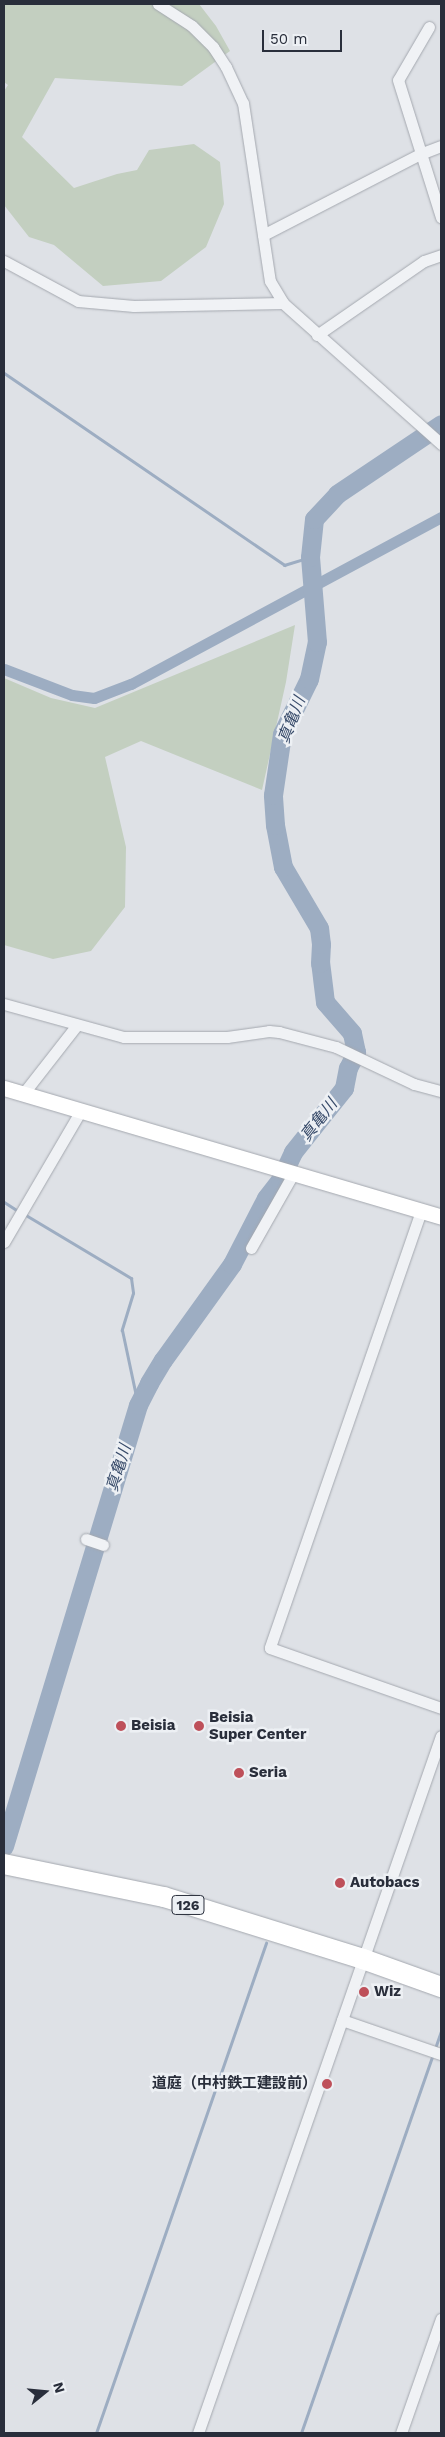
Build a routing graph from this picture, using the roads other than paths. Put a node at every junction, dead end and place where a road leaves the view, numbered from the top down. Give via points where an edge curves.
1 (158, 4) edge
2 (429, 27) dead end
3 (441, 146) edge
4 (420, 154) junction
5 (441, 217) edge
6 (263, 235) junction
7 (441, 255) edge
8 (4, 261) edge
9 (283, 303) junction
10 (318, 335) junction
11 (440, 443) edge
12 (4, 1004) edge
13 (77, 1025) junction
14 (4, 1088) edge
15 (441, 1091) edge
16 (23, 1094) junction
17 (82, 1110) junction
18 (293, 1174) junction
19 (421, 1211) junction
20 (441, 1217) edge
21 (4, 1242) edge
22 (251, 1248) dead end
23 (86, 1539) dead end
24 (103, 1545) dead end
25 (441, 1708) edge
26 (441, 1736) edge
27 (7, 1864) edge
28 (363, 1959) junction
29 (441, 1987) edge
30 (342, 2020) junction
31 (441, 2054) edge
32 (441, 2319) edge
33 (198, 2433) edge
34 (401, 2433) edge

1 - 6 street via 192,26 213,47 237,89 243,103
2 - 4 street via 398,80
3 - 4 street
4 - 5 street
4 - 6 street
6 - 9 street via 270,281
7 - 10 street via 424,260
8 - 9 street via 78,301 134,306
9 - 10 street
10 - 11 street
12 - 13 street
13 - 15 street via 124,1037 227,1037 279,1032 336,1048 414,1084
13 - 16 street
14 - 16 street
16 - 17 street
17 - 18 street
17 - 21 street
18 - 19 street
18 - 22 street
19 - 20 street
19 - 25 street via 270,1648
23 - 24 street
26 - 28 street
27 - 28 highway, 126 via 164,1897
28 - 29 highway, 126
28 - 30 street
30 - 31 street
30 - 33 street
32 - 34 street

